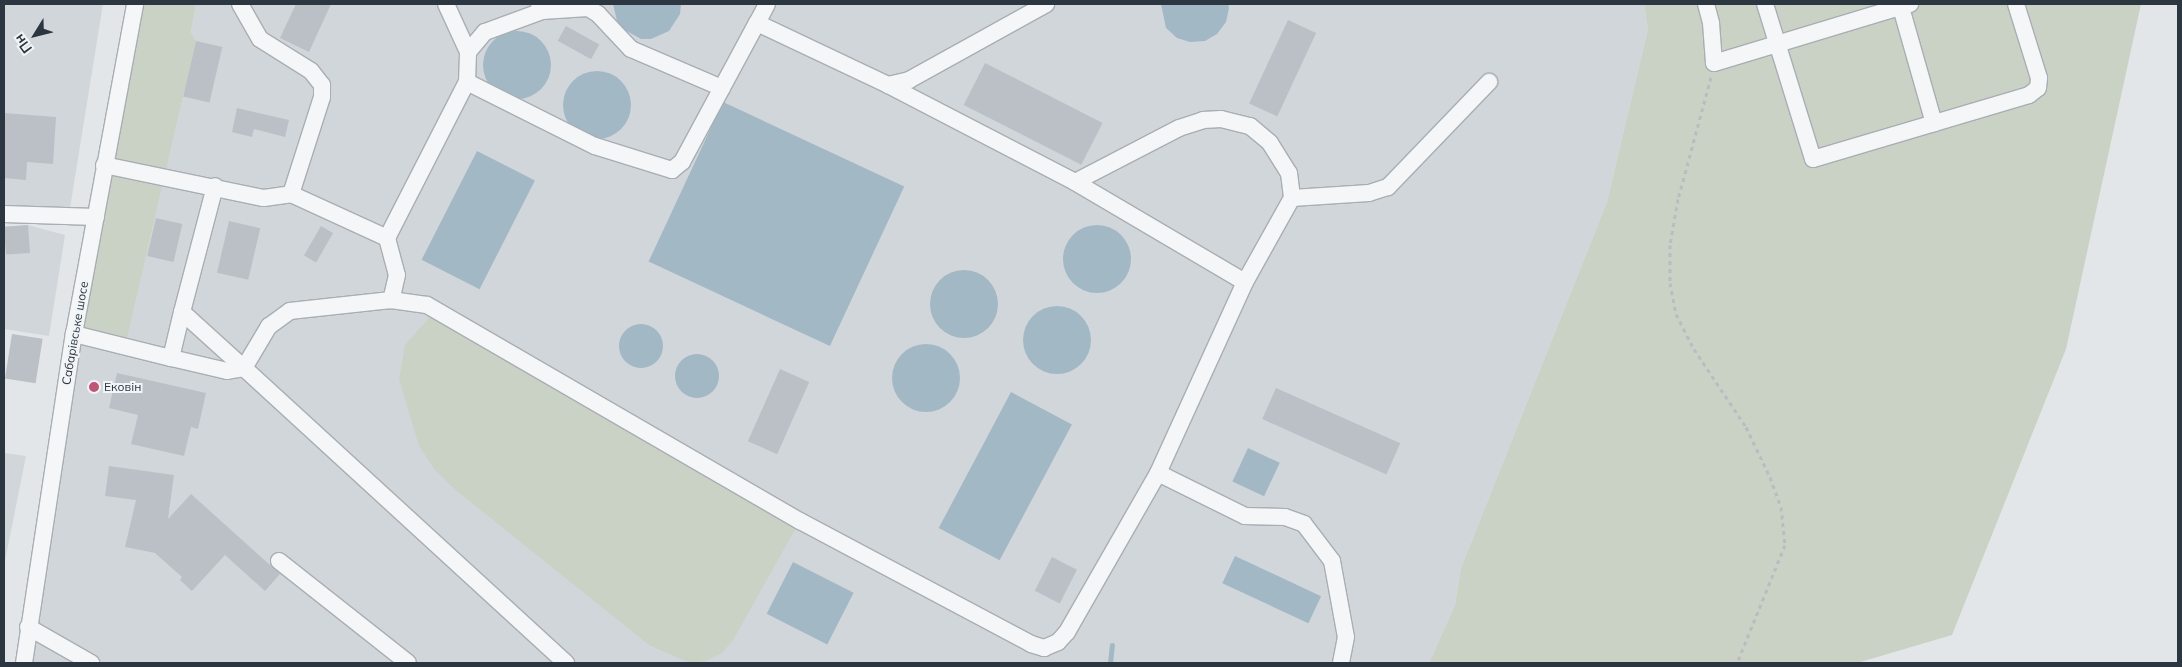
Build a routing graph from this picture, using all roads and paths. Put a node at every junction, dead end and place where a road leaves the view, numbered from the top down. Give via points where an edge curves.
1 (135, 4) edge
2 (240, 4) edge
3 (446, 4) edge
4 (766, 4) edge
5 (1046, 4) edge
6 (1706, 4) edge
7 (1765, 4) edge
8 (2016, 4) edge
9 (1904, 5) edge
10 (541, 7) edge
11 (757, 23) junction
12 (1777, 42) junction
13 (468, 52) junction
14 (1714, 63) junction
15 (467, 82) junction
16 (1489, 82) dead end
17 (888, 85) junction
18 (722, 88) junction
19 (1934, 124) junction
20 (104, 165) junction
21 (1075, 182) junction
22 (215, 186) junction
23 (291, 194) junction
24 (1292, 198) junction
25 (4, 214) edge
26 (96, 216) junction
27 (387, 238) junction
28 (1245, 282) junction
29 (391, 300) junction
30 (182, 312) junction
31 (74, 334) junction
32 (171, 358) junction
33 (244, 368) junction
34 (1158, 473) junction
35 (279, 561) dead end
36 (28, 627) junction
37 (24, 663) edge
38 (91, 663) edge
39 (408, 663) edge
40 (566, 663) edge
41 (1341, 663) edge
42 (1736, 663) edge

1 - 20 street, Сабарівське шосе
2 - 23 street via 260,39 311,71 322,85 322,97
3 - 13 street
4 - 11 street
5 - 17 street via 909,80
6 - 14 street
7 - 12 street
8 - 19 street via 2039,78 2038,88 2030,96
9 - 12 street
9 - 19 street
10 - 13 street via 485,32
10 - 18 street via 592,10 631,49
11 - 17 street
11 - 18 street
12 - 14 street
12 - 19 street via 1813,159
13 - 15 street
14 - 42 path via 1678,199 1670,245 1670,283 1676,314 1694,349 1746,427 1770,477 1781,507 1785,545
15 - 18 street via 595,146 668,171 682,162
15 - 27 street
16 - 24 street via 1388,187 1369,193
17 - 21 street
20 - 22 street
20 - 26 street, Сабарівське шосе
21 - 24 street via 1179,128 1203,120 1226,120 1250,126 1279,153 1289,172
21 - 28 street
22 - 23 street via 264,198
22 - 30 street
23 - 27 street
24 - 28 street
25 - 26 street
26 - 31 street, Сабарівське шосе
27 - 29 street via 398,275
28 - 34 street
29 - 33 street via 290,311 269,326
29 - 34 street via 421,303 436,310 800,521 1038,647 1052,646 1067,632
30 - 32 street
30 - 33 street
31 - 32 street
31 - 36 street, Сабарівське шосе
32 - 33 street via 227,371
33 - 40 street
34 - 41 street via 1245,516 1285,517 1304,524 1332,561 1346,637
35 - 39 street
36 - 37 street, Сабарівське шосе
36 - 38 street

